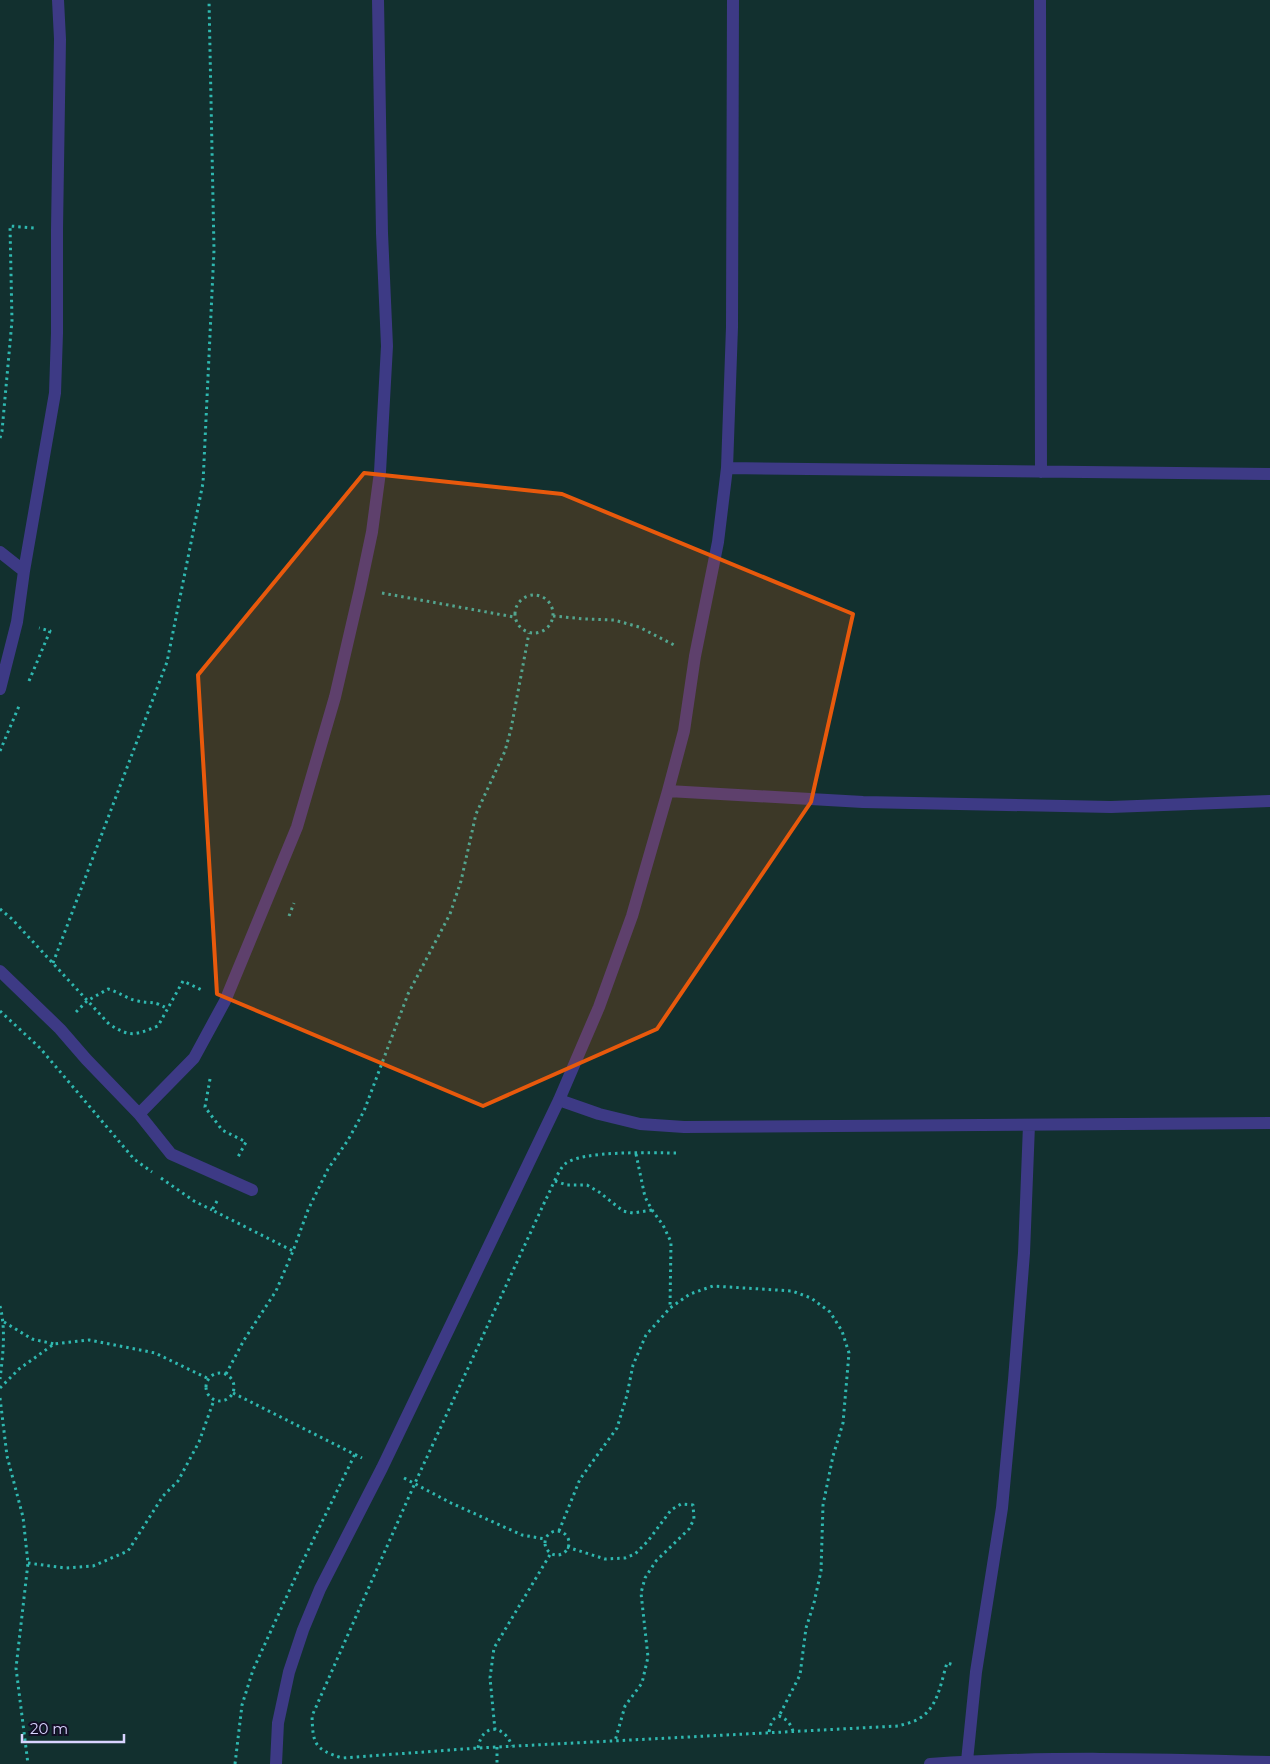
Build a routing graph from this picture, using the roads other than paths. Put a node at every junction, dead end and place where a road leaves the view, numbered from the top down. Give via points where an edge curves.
1 (58, 0) edge
2 (378, 0) edge
3 (733, 0) edge
4 (1040, 0) edge
5 (727, 468) junction
6 (1041, 472) junction
7 (1270, 474) edge
8 (0, 552) edge
9 (24, 571) junction
10 (0, 689) edge
11 (668, 791) junction
12 (1270, 801) edge
13 (0, 971) edge
14 (559, 1100) junction
15 (139, 1114) junction
16 (1270, 1123) edge
17 (1029, 1125) junction
18 (252, 1190) dead end
19 (967, 1761) junction
20 (1270, 1762) edge
21 (276, 1764) edge
22 (930, 1764) edge

1 - 9 street via 55,393
2 - 15 street via 387,346 380,472 360,589 335,697 297,827 225,1000 194,1058
3 - 5 street via 732,327
4 - 6 street
5 - 6 street
5 - 11 street via 718,542 684,731
6 - 7 street
8 - 9 street
9 - 10 street via 17,622
11 - 12 street via 863,802 1101,807
11 - 14 street via 632,916 599,1007
13 - 15 street via 60,1029
14 - 17 street via 640,1124 684,1127
14 - 21 street via 316,1598 290,1672 278,1723
15 - 18 street via 171,1154
16 - 17 street
17 - 19 street via 1024,1253 1002,1508 976,1672
19 - 20 street via 1128,1758
19 - 22 street

